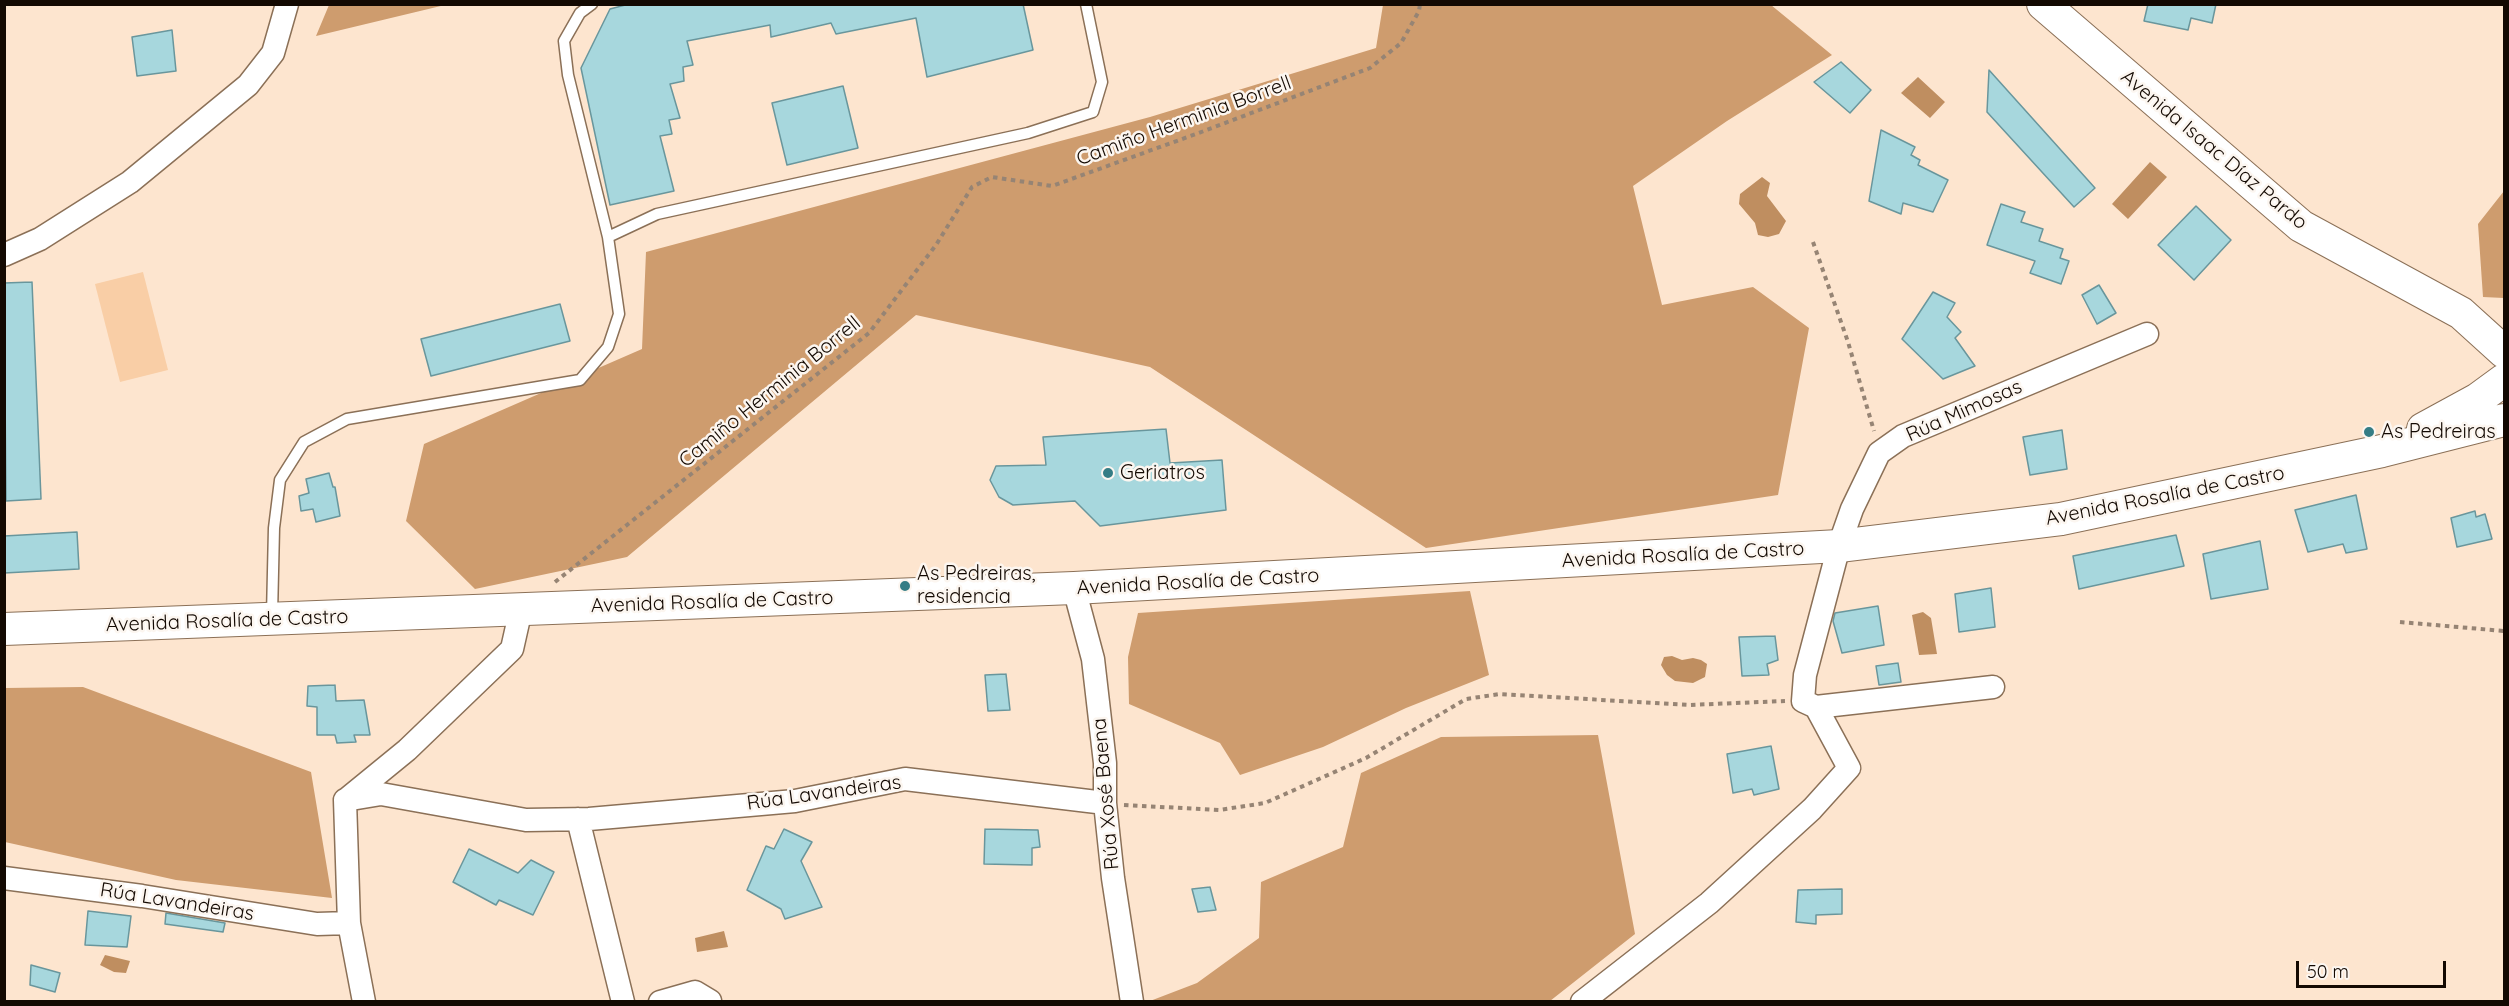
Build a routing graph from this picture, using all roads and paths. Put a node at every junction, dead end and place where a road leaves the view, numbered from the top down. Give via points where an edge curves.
1 (287, 4) edge
2 (592, 4) edge
3 (1086, 4) edge
4 (1420, 4) edge
5 (2043, 4) edge
6 (608, 237) junction
7 (1813, 242) dead end
8 (4, 255) edge
9 (2461, 313) junction
10 (2505, 323) edge
11 (2147, 334) dead end
12 (2505, 352) edge
13 (2505, 380) edge
14 (2505, 420) edge
15 (2382, 451) junction
16 (1879, 453) junction
17 (1839, 546) junction
18 (1074, 588) junction
19 (521, 609) junction
20 (272, 619) junction
21 (2400, 622) dead end
22 (4, 629) edge
23 (2505, 631) edge
24 (1994, 687) dead end
25 (1809, 704) junction
26 (345, 800) junction
27 (1105, 803) junction
28 (578, 819) junction
29 (4, 878) edge
30 (349, 924) junction
31 (710, 1001) edge
32 (364, 1002) edge
33 (623, 1002) edge
34 (660, 1002) edge
35 (1132, 1002) edge
36 (1582, 1002) edge

1 - 8 street via 273,53 248,85 130,182 40,239
2 - 6 lane via 580,13 564,41 568,75
3 - 6 lane via 1102,82 1093,111 1028,134 657,214
4 - 19 path, Camiño Herminia Borrell via 1401,43 1370,68 1052,186 992,177 972,188 936,245 869,333
5 - 9 street, Avenida Isaac Díaz Pardo via 2301,226
6 - 20 lane via 619,314 608,347 580,380 347,419 304,442 280,480 274,528
7 - 16 path via 1848,342
9 - 10 street, Avenida Isaac Díaz Pardo
9 - 12 street, Avenida Isaac Díaz Pardo
11 - 16 street, Rúa Mimosas via 1904,436
13 - 15 street, Avenida Rosalía de Castro
14 - 15 street, Avenida Rosalía de Castro
15 - 17 street, Avenida Rosalía de Castro via 2061,519
16 - 17 street, Rúa Mimosas via 1852,508
17 - 18 street, Avenida Rosalía de Castro
17 - 25 street, Rúa Mimosas via 1806,675
18 - 19 street, Avenida Rosalía de Castro
18 - 27 street, Rúa Xosé Baena via 1093,659 1105,763
19 - 20 street, Avenida Rosalía de Castro
19 - 26 street via 512,649 407,750
20 - 22 street, Avenida Rosalía de Castro
21 - 23 path
24 - 25 street
25 - 27 path via 1689,705 1500,694 1466,699 1366,758 1265,803 1219,810
25 - 36 street via 1849,768 1812,809 1709,903
26 - 28 street, Rúa Lavandeiras via 381,794 526,820
26 - 30 street
27 - 28 street, Rúa Lavandeiras via 905,779 795,801
27 - 35 street, Rúa Xosé Baena
28 - 33 street
29 - 30 street, Rúa Lavandeiras via 317,924
30 - 32 street
31 - 34 street via 695,992

